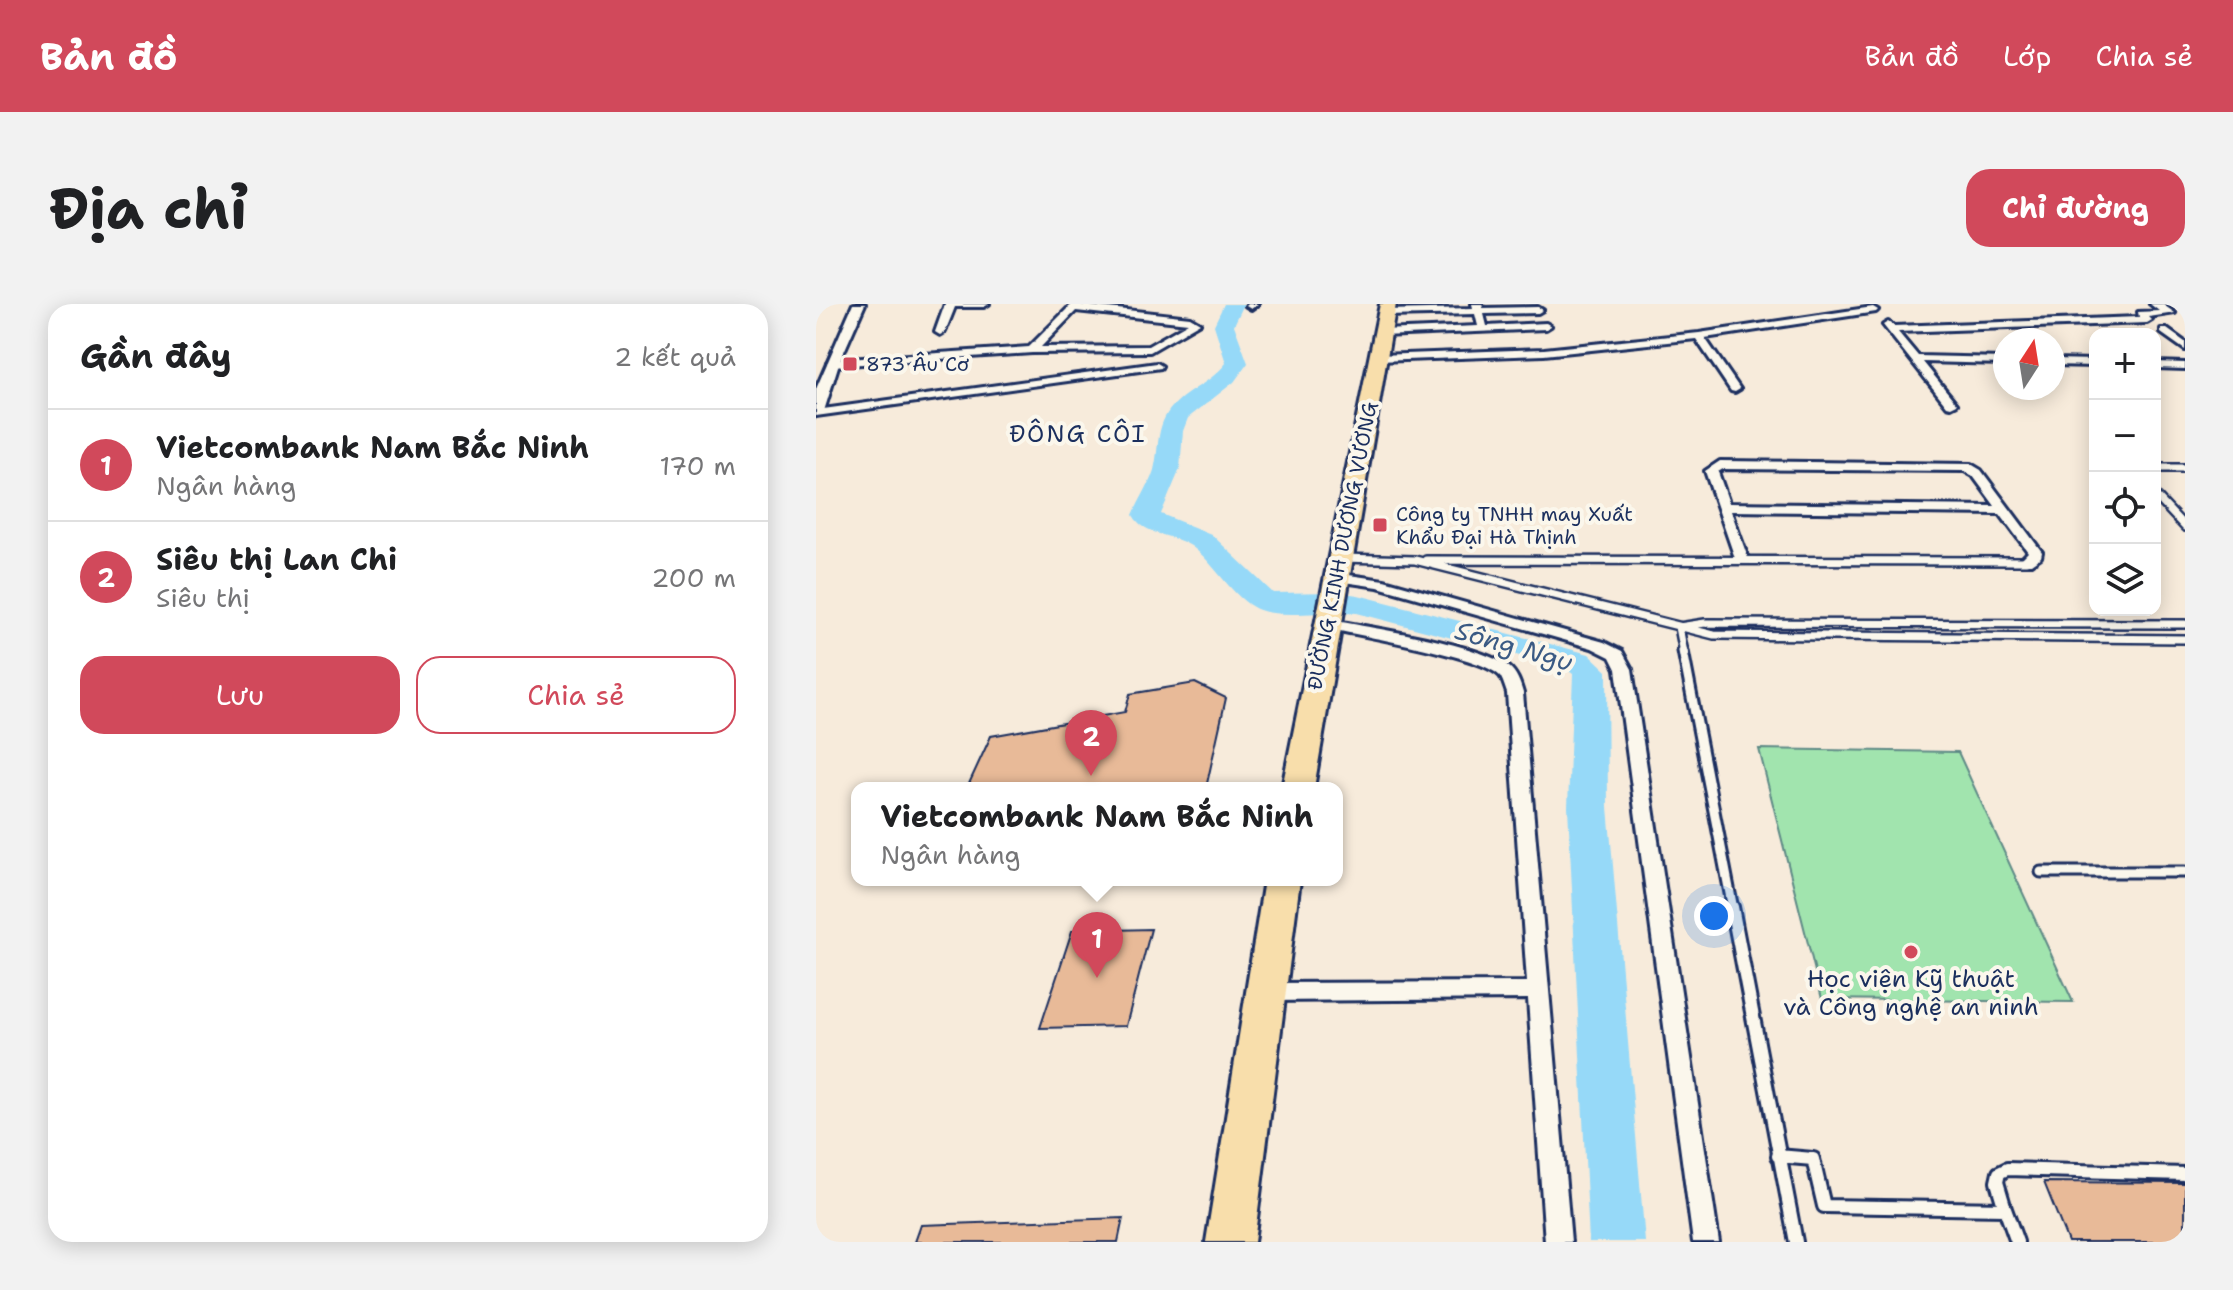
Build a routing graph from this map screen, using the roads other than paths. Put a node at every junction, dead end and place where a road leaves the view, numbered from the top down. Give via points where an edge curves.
1 (859, 304) edge
2 (984, 304) edge
3 (1060, 304) edge
4 (2155, 304) edge
5 (950, 305) edge
6 (1076, 305) edge
7 (1537, 307) edge
8 (1869, 307) edge
9 (1478, 308) edge
10 (1427, 310) junction
11 (1385, 317) edge
12 (1546, 326) junction
13 (1483, 329) junction
14 (1892, 329) junction
15 (1427, 331) junction
16 (2164, 331) dead end
17 (940, 332) dead end
18 (1699, 336) junction
19 (2185, 347) edge
20 (1032, 350) junction
21 (1557, 351) junction
22 (1378, 358) junction
23 (816, 359) edge
24 (1917, 359) junction
25 (833, 360) junction
26 (1993, 361) edge
27 (2065, 362) edge
28 (2089, 363) edge
29 (2161, 365) edge
30 (1157, 366) dead end
31 (2185, 366) edge
32 (1735, 389) dead end
33 (1951, 404) dead end
34 (816, 412) edge
35 (2161, 468) edge
36 (2185, 468) edge
37 (2161, 501) edge
38 (1724, 507) junction
39 (2004, 510) junction
40 (2185, 527) edge
41 (1741, 558) junction
42 (1415, 560) junction
43 (2026, 561) joint
44 (1336, 572) junction
45 (1326, 622) junction
46 (2185, 624) edge
47 (1679, 627) junction
48 (2185, 639) edge
49 (1299, 782) edge
50 (2041, 872) dead end
51 (2185, 872) edge
52 (1281, 886) edge
53 (1538, 990) junction
54 (1264, 992) junction
55 (1778, 1156) junction
56 (2185, 1174) edge
57 (2005, 1209) junction
58 (1230, 1242) edge
59 (1558, 1242) edge
60 (1706, 1242) edge
61 (1796, 1242) edge
62 (2017, 1242) edge

1 - 25 main road
2 - 5 street
3 - 6 street
4 - 14 street via 2170,313 2101,323
5 - 17 street
6 - 20 street
6 - 20 street via 1195,321 1150,349
7 - 9 street
7 - 12 street
8 - 14 street
8 - 18 street
9 - 10 street
9 - 13 street
10 - 11 street
10 - 15 street
11 - 15 street
11 - 22 highway, ĐƯỜNG KINH DƯƠNG VƯƠNG
12 - 13 street
12 - 21 street
13 - 15 street
14 - 24 street
16 - 19 street
18 - 21 street
18 - 32 street
20 - 25 street
21 - 22 street
22 - 44 highway, ĐƯỜNG KINH DƯƠNG VƯƠNG
23 - 25 street
24 - 26 street
24 - 33 street
25 - 34 main road
27 - 28 street
29 - 31 street
30 - 34 street
35 - 36 lane
37 - 40 lane
38 - 39 street
38 - 39 street via 1711,471 1720,465 1944,466 1977,473
38 - 41 street
39 - 43 street via 2035,552
41 - 42 lane
41 - 43 lane
42 - 44 lane
42 - 47 lane
44 - 45 highway, ĐƯỜNG KINH DƯƠNG VƯƠNG
44 - 60 street via 1616,654 1624,669
45 - 49 highway, ĐƯỜNG KINH DƯƠNG VƯƠNG
45 - 53 street via 1473,659 1509,677 1519,720
46 - 47 lane
47 - 48 lane via 1714,635
47 - 55 lane
50 - 51 lane
52 - 54 highway
53 - 54 street
53 - 59 street
54 - 58 highway
55 - 57 lane via 1813,1159 1824,1206
55 - 61 lane
56 - 57 lane via 2007,1169 1997,1182
57 - 62 lane

